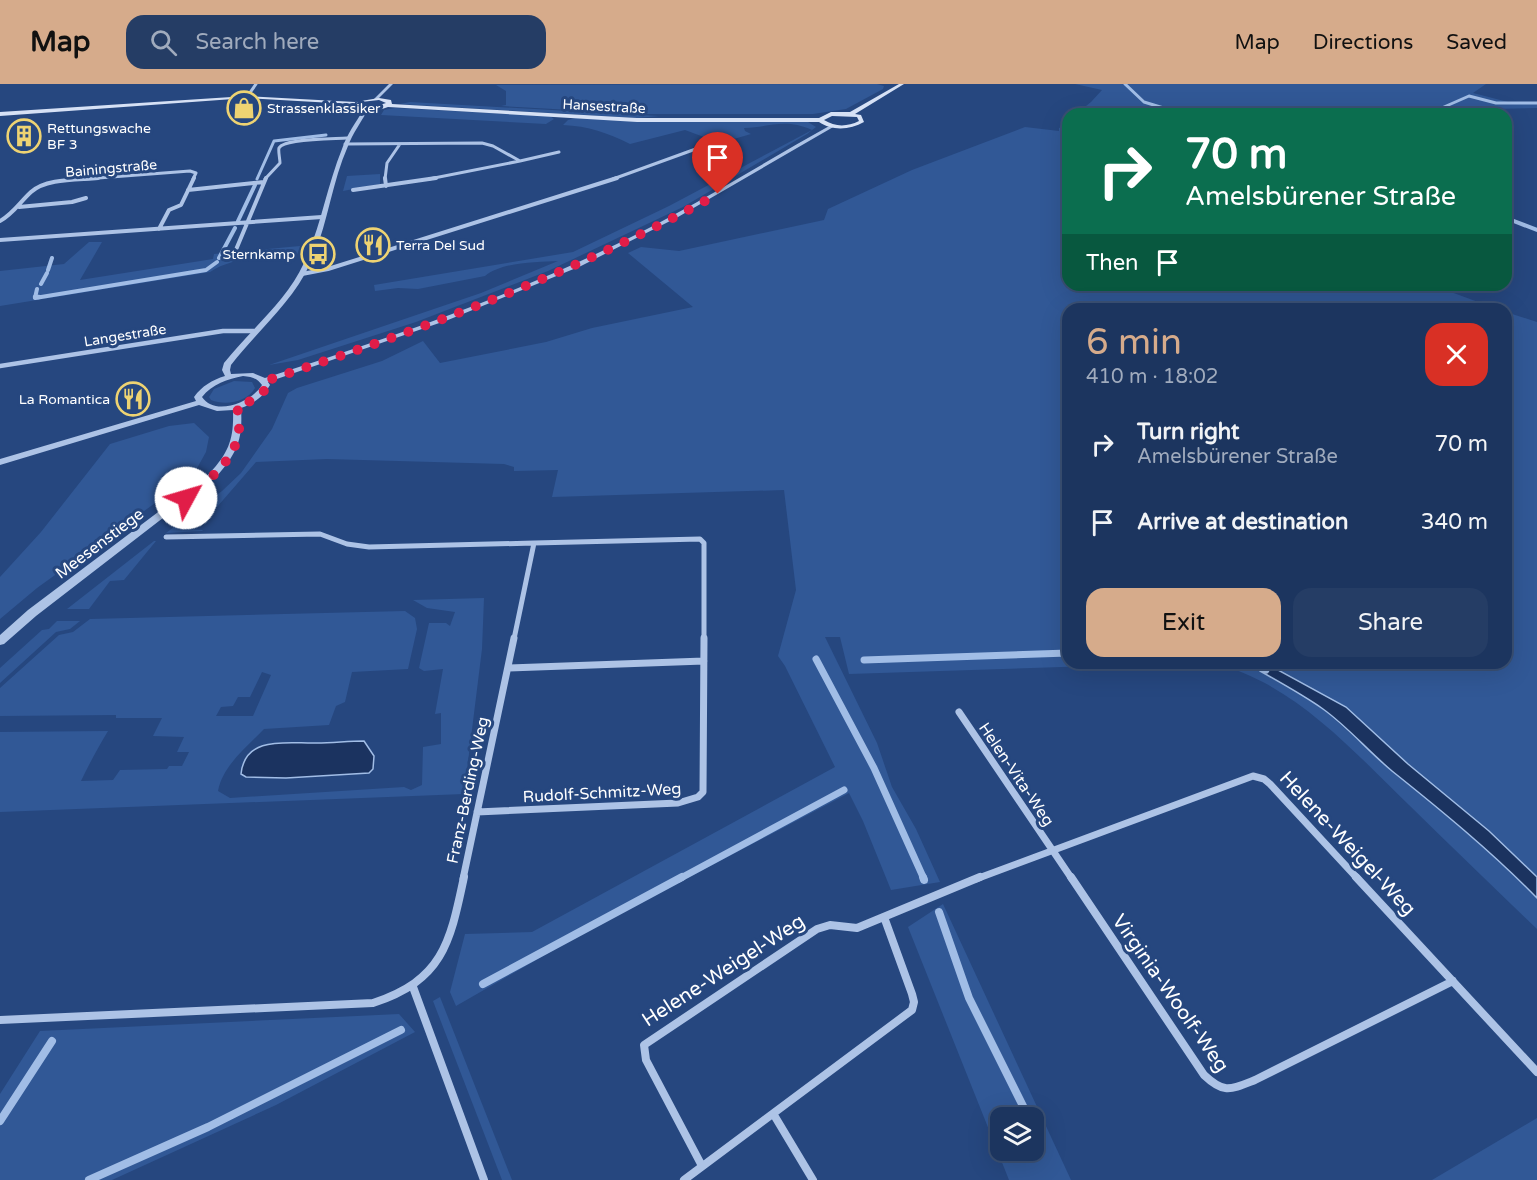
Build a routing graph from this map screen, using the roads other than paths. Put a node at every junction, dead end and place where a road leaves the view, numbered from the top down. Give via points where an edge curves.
1 (256, 84) edge
2 (391, 84) edge
3 (902, 84) edge
4 (247, 98) junction
5 (375, 99) junction
6 (353, 103) junction
7 (388, 105) junction
8 (366, 110) junction
9 (0, 114) edge
10 (851, 114) junction
11 (820, 120) junction
12 (833, 126) junction
13 (346, 141) junction
14 (400, 144) junction
15 (704, 146) dead end
16 (559, 152) dead end
17 (520, 161) junction
18 (264, 182) junction
19 (386, 186) junction
20 (188, 190) junction
21 (353, 190) dead end
22 (86, 198) dead end
23 (18, 207) junction
24 (322, 217) junction
25 (0, 221) edge
26 (247, 224) junction
27 (159, 229) junction
28 (0, 240) edge
29 (235, 252) dead end
30 (302, 274) junction
31 (254, 331) junction
32 (0, 366) edge
33 (229, 377) junction
34 (265, 381) junction
35 (200, 402) junction
36 (237, 406) junction
37 (0, 462) edge
38 (166, 537) dead end
39 (534, 543) junction
40 (0, 641) edge
41 (704, 661) junction
42 (509, 668) junction
43 (959, 712) dead end
44 (477, 812) junction
45 (1052, 850) junction
46 (884, 918) junction
47 (1453, 981) junction
48 (413, 987) junction
49 (0, 1020) edge
50 (1537, 1072) edge
51 (774, 1115) junction
52 (702, 1166) junction
53 (484, 1180) edge
54 (684, 1180) edge
55 (813, 1180) edge

1 - 4 street
2 - 5 street
3 - 10 main road
4 - 6 main road
4 - 9 main road
5 - 6 main road
5 - 7 main road, Hansestraße via 389,101
6 - 8 main road via 352,108
7 - 8 main road, Hansestraße
7 - 11 main road, Hansestraße via 637,120
8 - 13 street
10 - 11 main road via 831,114
10 - 12 main road via 862,122
11 - 12 main road
12 - 34 street via 693,208 570,268 404,335
13 - 14 street
13 - 18 street via 287,142 279,149 280,163
13 - 24 street
14 - 17 street via 488,144
14 - 19 street via 386,164
15 - 30 street via 609,181
16 - 17 street
17 - 19 street
18 - 20 street
18 - 26 street
19 - 21 street
20 - 23 street, Bainingstraße via 196,173 190,171 86,178 34,187
20 - 27 street via 181,205 169,210
22 - 23 street, Bainingstraße
23 - 25 street, Bainingstraße via 11,217
24 - 26 street
24 - 30 street
26 - 27 street
26 - 29 street
27 - 28 street
30 - 31 street
31 - 32 street, Langestraße via 223,332
31 - 33 street via 227,364
33 - 34 street via 251,375
33 - 35 street via 201,391
34 - 36 street via 264,391 257,398
35 - 36 street via 215,408
35 - 37 street
36 - 40 street, Meesenstiege via 237,441 213,475
38 - 39 street via 320,534 369,547
39 - 41 street, Rudolf-Schmitz-Weg via 700,539 705,547
39 - 42 street, Franz-Berding-Weg
41 - 42 street
41 - 44 street, Rudolf-Schmitz-Weg via 704,785 698,797 678,803
42 - 44 street, Franz-Berding-Weg
43 - 45 street, Helen-Vita-Weg
44 - 48 street, Franz-Berding-Weg via 449,940 431,970
45 - 46 street, Helene-Weigel-Weg
45 - 47 street, Helene-Weigel-Weg via 1258,776 1270,784
45 - 47 street, Virginia-Woolf-Weg via 1204,1075 1218,1088 1232,1089 1255,1080
46 - 51 street via 912,994 912,1010
46 - 52 street, Helene-Weigel-Weg via 858,928 830,925 817,929 644,1045 646,1059
47 - 50 street, Helene-Weigel-Weg
48 - 49 street, Franz-Berding-Weg via 373,1003
48 - 53 street
51 - 52 street
51 - 55 street
52 - 54 street

